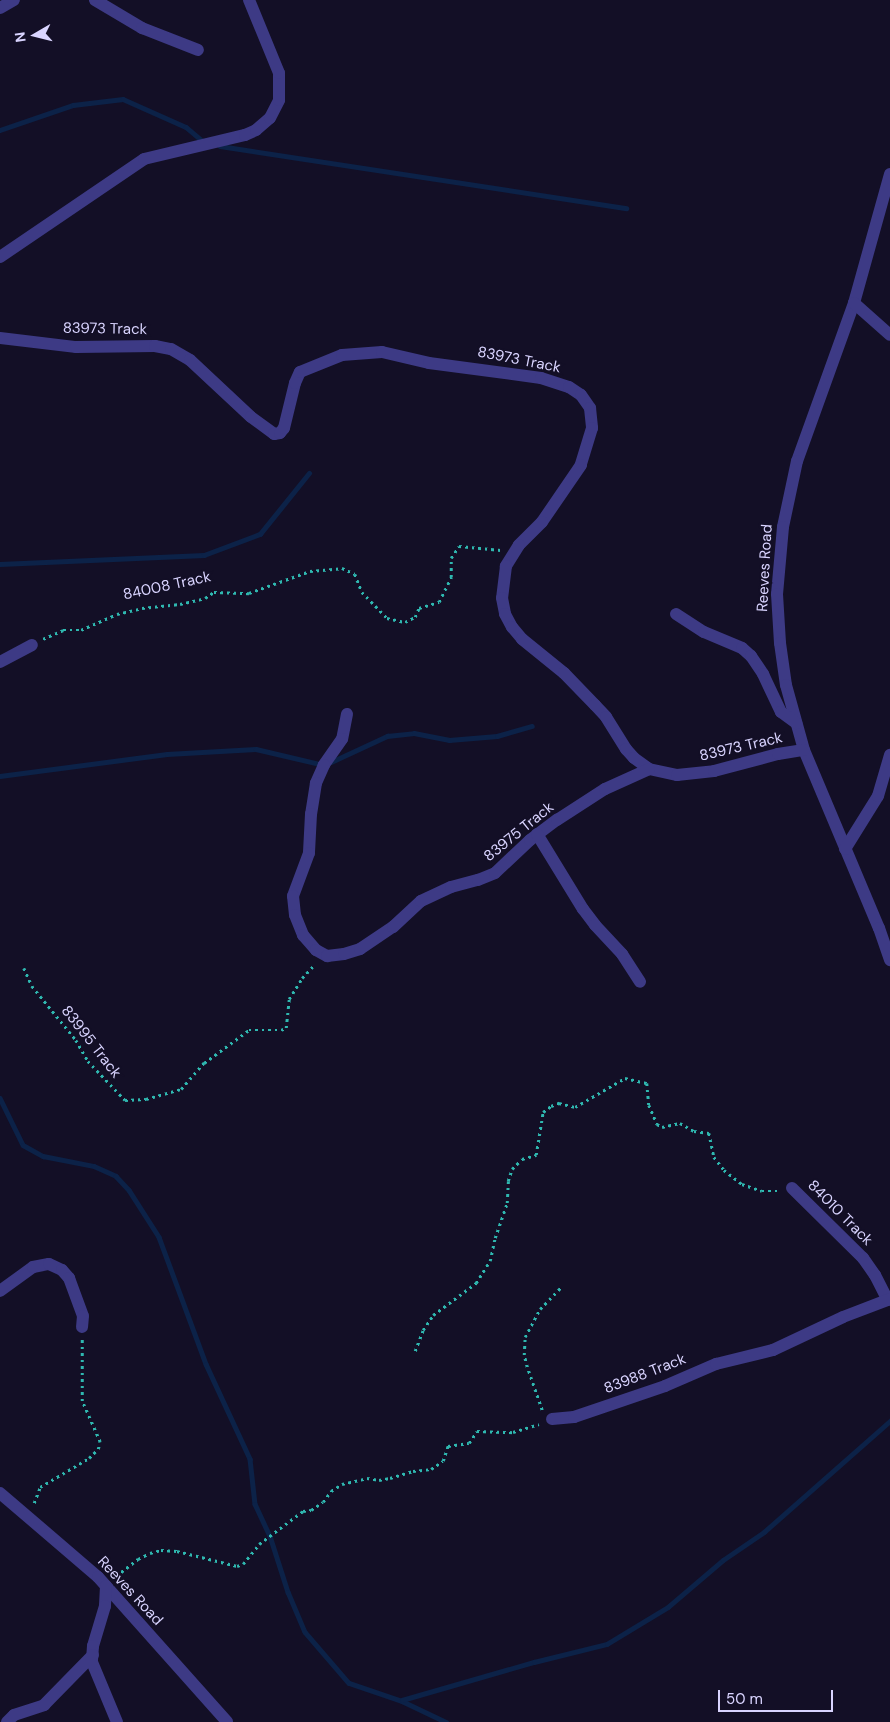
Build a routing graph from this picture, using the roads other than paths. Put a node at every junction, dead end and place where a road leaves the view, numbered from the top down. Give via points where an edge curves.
1 (14, 0) edge
2 (95, 0) edge
3 (248, 0) edge
4 (0, 8) edge
5 (198, 50) dead end
6 (890, 174) edge
7 (0, 257) edge
8 (854, 303) junction
9 (890, 335) edge
10 (0, 338) edge
11 (676, 614) dead end
12 (32, 644) road end
13 (0, 662) edge
14 (348, 714) dead end
15 (796, 723) junction
16 (804, 750) junction
17 (890, 755) edge
18 (649, 769) junction
19 (537, 834) junction
20 (845, 849) junction
21 (890, 960) edge
22 (640, 982) dead end
23 (792, 1188) road end
24 (0, 1291) edge
25 (889, 1299) edge
26 (82, 1327) road end
27 (552, 1419) road end
28 (0, 1493) edge
29 (106, 1586) junction
30 (92, 1655) junction
31 (7, 1722) edge
32 (117, 1722) edge
33 (227, 1722) edge

1 - 4 street
2 - 5 street via 142,28
3 - 7 street via 279,73 280,100 264,125 245,135 144,159
6 - 8 street, Reeves Road
8 - 9 street
8 - 15 street, Reeves Road via 797,461 783,527 778,594 780,643
10 - 18 street, 83973 Track via 76,347 155,346 171,349 183,354 274,434 285,426 300,372 342,355 382,352 428,363 541,378 563,384 581,395 590,408 592,428 586,452 576,473 542,522 512,553 506,566 502,598 505,614 522,639 564,673 606,718 626,749
11 - 15 street via 704,632 742,648 751,656 781,712
12 - 13 street
14 - 19 street, 83975 Track via 342,739 324,765 316,784 309,854 294,896 295,915 303,935 316,950 327,956 360,949 393,927 420,901 495,873
15 - 16 street, Reeves Road
16 - 18 street, 83973 Track via 714,771 677,775
16 - 20 street, Reeves Road
17 - 20 street via 878,796
18 - 19 street, 83975 Track via 605,789
19 - 22 street via 583,909 622,954
20 - 21 street, Reeves Road
23 - 25 street, 84010 Track via 863,1258
24 - 26 street via 33,1267 49,1264 62,1270 69,1278 83,1316
25 - 27 street, 83988 Track via 773,1350 716,1364 665,1386 574,1417
28 - 29 street, Reeves Road
29 - 30 street via 105,1606
29 - 33 street, Reeves Road
30 - 31 street via 44,1705 14,1715
30 - 32 street via 95,1673

